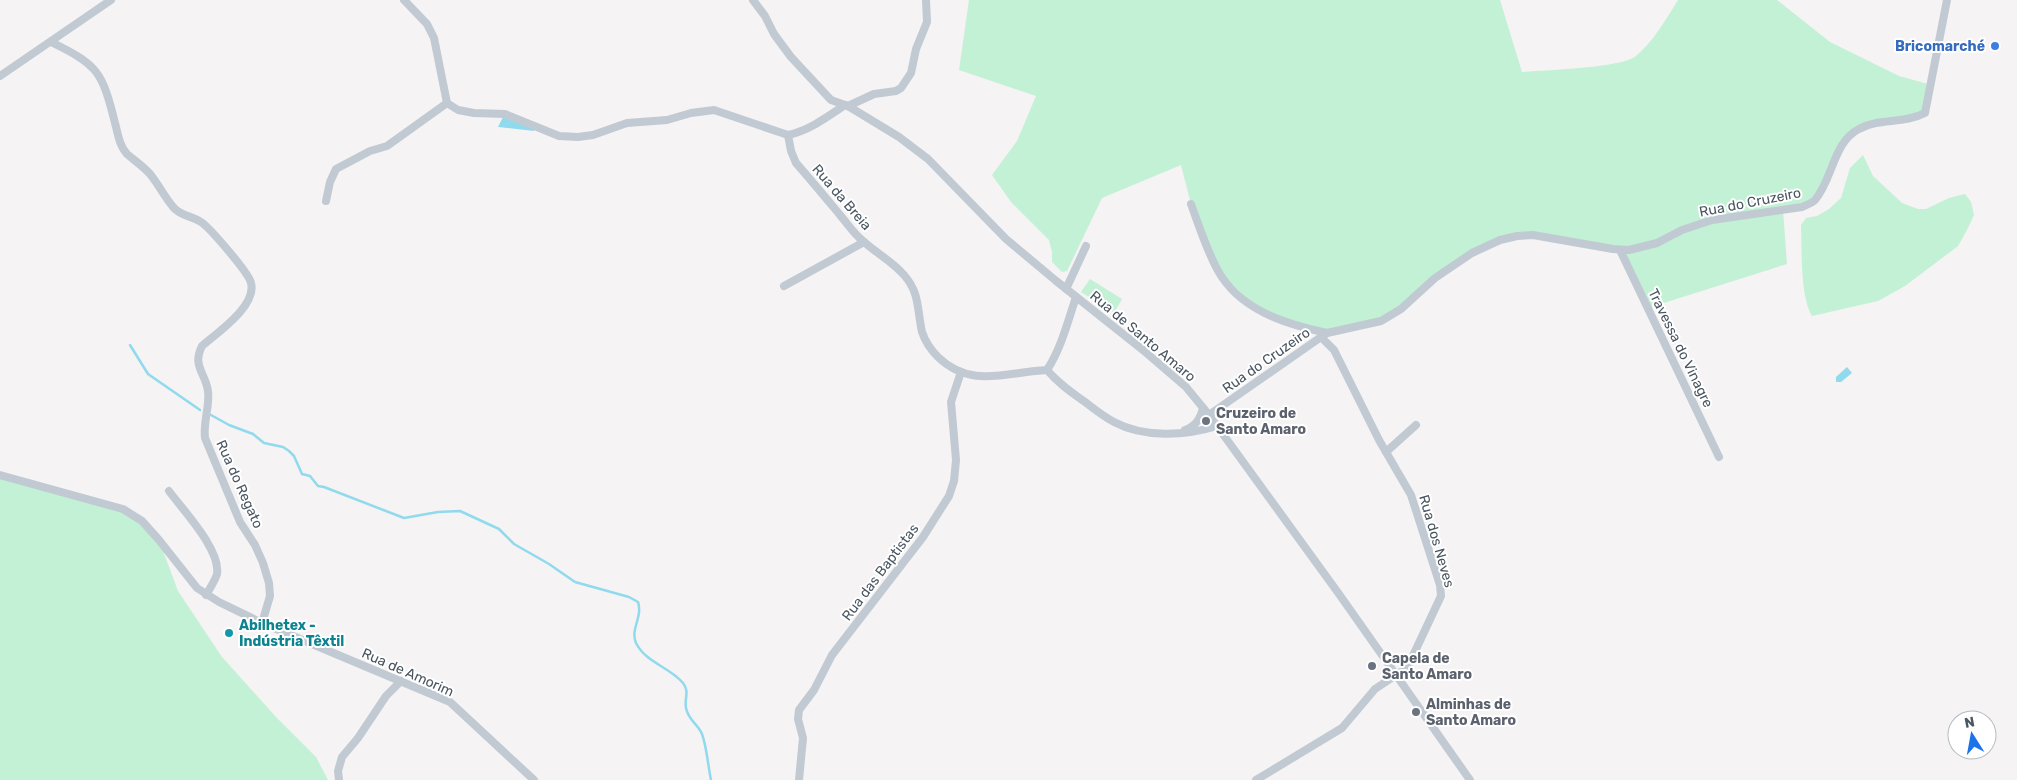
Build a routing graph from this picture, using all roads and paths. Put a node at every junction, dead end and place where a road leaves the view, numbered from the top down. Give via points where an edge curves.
1 (111, 0) edge
2 (404, 0) edge
3 (753, 0) edge
4 (926, 0) edge
5 (1947, 0) edge
6 (51, 42) junction
7 (0, 76) edge
8 (447, 103) junction
9 (846, 106) junction
10 (788, 135) junction
11 (326, 201) dead end
12 (1191, 204) dead end
13 (864, 242) junction
14 (1086, 246) dead end
15 (1620, 250) junction
16 (784, 286) dead end
17 (1066, 289) junction
18 (1076, 297) junction
19 (1324, 335) junction
20 (1047, 370) junction
21 (961, 372) junction
22 (1203, 408) junction
23 (1209, 415) junction
24 (1416, 425) dead end
25 (1217, 426) junction
26 (1178, 432) junction
27 (1386, 452) junction
28 (1719, 457) dead end
29 (0, 475) edge
30 (169, 491) dead end
31 (206, 594) junction
32 (262, 623) junction
33 (1397, 674) junction
34 (401, 681) junction
35 (339, 780) edge
36 (534, 780) edge
37 (800, 780) edge
38 (1256, 780) edge
39 (1470, 780) edge

1 - 6 street
2 - 8 street via 427,24 434,38
3 - 9 street, Rua de Santo Amaro via 790,57 831,100
4 - 9 street via 927,22 911,73 904,84 896,91 874,94
5 - 15 street, Rua do Cruzeiro via 1925,113 1914,119 1859,128 1843,143 1815,200 1802,208 1712,220 1656,243
6 - 7 street
6 - 32 street, Rua do Regato via 86,60 96,70 109,99 120,145 150,175 175,210 202,222 251,282 251,295 244,308 202,346 197,362 208,391 205,438 240,522 255,545 269,583 270,596
8 - 10 street via 466,112 505,114 559,136 593,135 627,124 714,110
8 - 11 street via 396,141 336,169
9 - 10 street via 813,126
9 - 17 street, Rua de Santo Amaro via 899,137 928,159 1006,240
10 - 13 street, Rua da Breia via 796,163
12 - 19 street via 1218,271 1236,294 1285,323
13 - 16 street
13 - 21 street, Rua da Breia via 904,275 915,291 923,334 931,349
14 - 17 street
15 - 19 street, Rua do Cruzeiro via 1533,235 1500,240 1472,253 1442,273 1402,309 1381,321
15 - 28 street, Travessa do Vinagre
17 - 18 street, Rua de Santo Amaro
18 - 20 street
18 - 22 street, Rua de Santo Amaro via 1163,366
19 - 23 street, Rua do Cruzeiro
19 - 27 street, Rua dos Neves
20 - 21 street, Rua da Breia via 981,377
20 - 26 street via 1058,383 1114,422 1151,433
21 - 37 street, Rua das Baptistas via 951,402 956,460 949,496 923,537 832,655 814,690 799,710 803,738
22 - 23 street, Rua de Santo Amaro
22 - 26 street via 1195,425
23 - 25 street, Rua de Santo Amaro
24 - 27 street
25 - 26 street
25 - 33 street, Rua de Santo Amaro
27 - 33 street, Rua dos Neves via 1411,495 1441,596 1410,662
29 - 31 street, Rua de Amorim via 123,509 142,521 197,588
30 - 31 street via 210,546 217,573
31 - 32 street, Rua de Amorim
32 - 34 street, Rua de Amorim
33 - 38 street, Rua dos Neves via 1375,689 1342,728
33 - 39 street, Rua de Santo Amaro
34 - 35 street via 386,696 342,757
34 - 36 street, Rua de Amorim via 450,702

